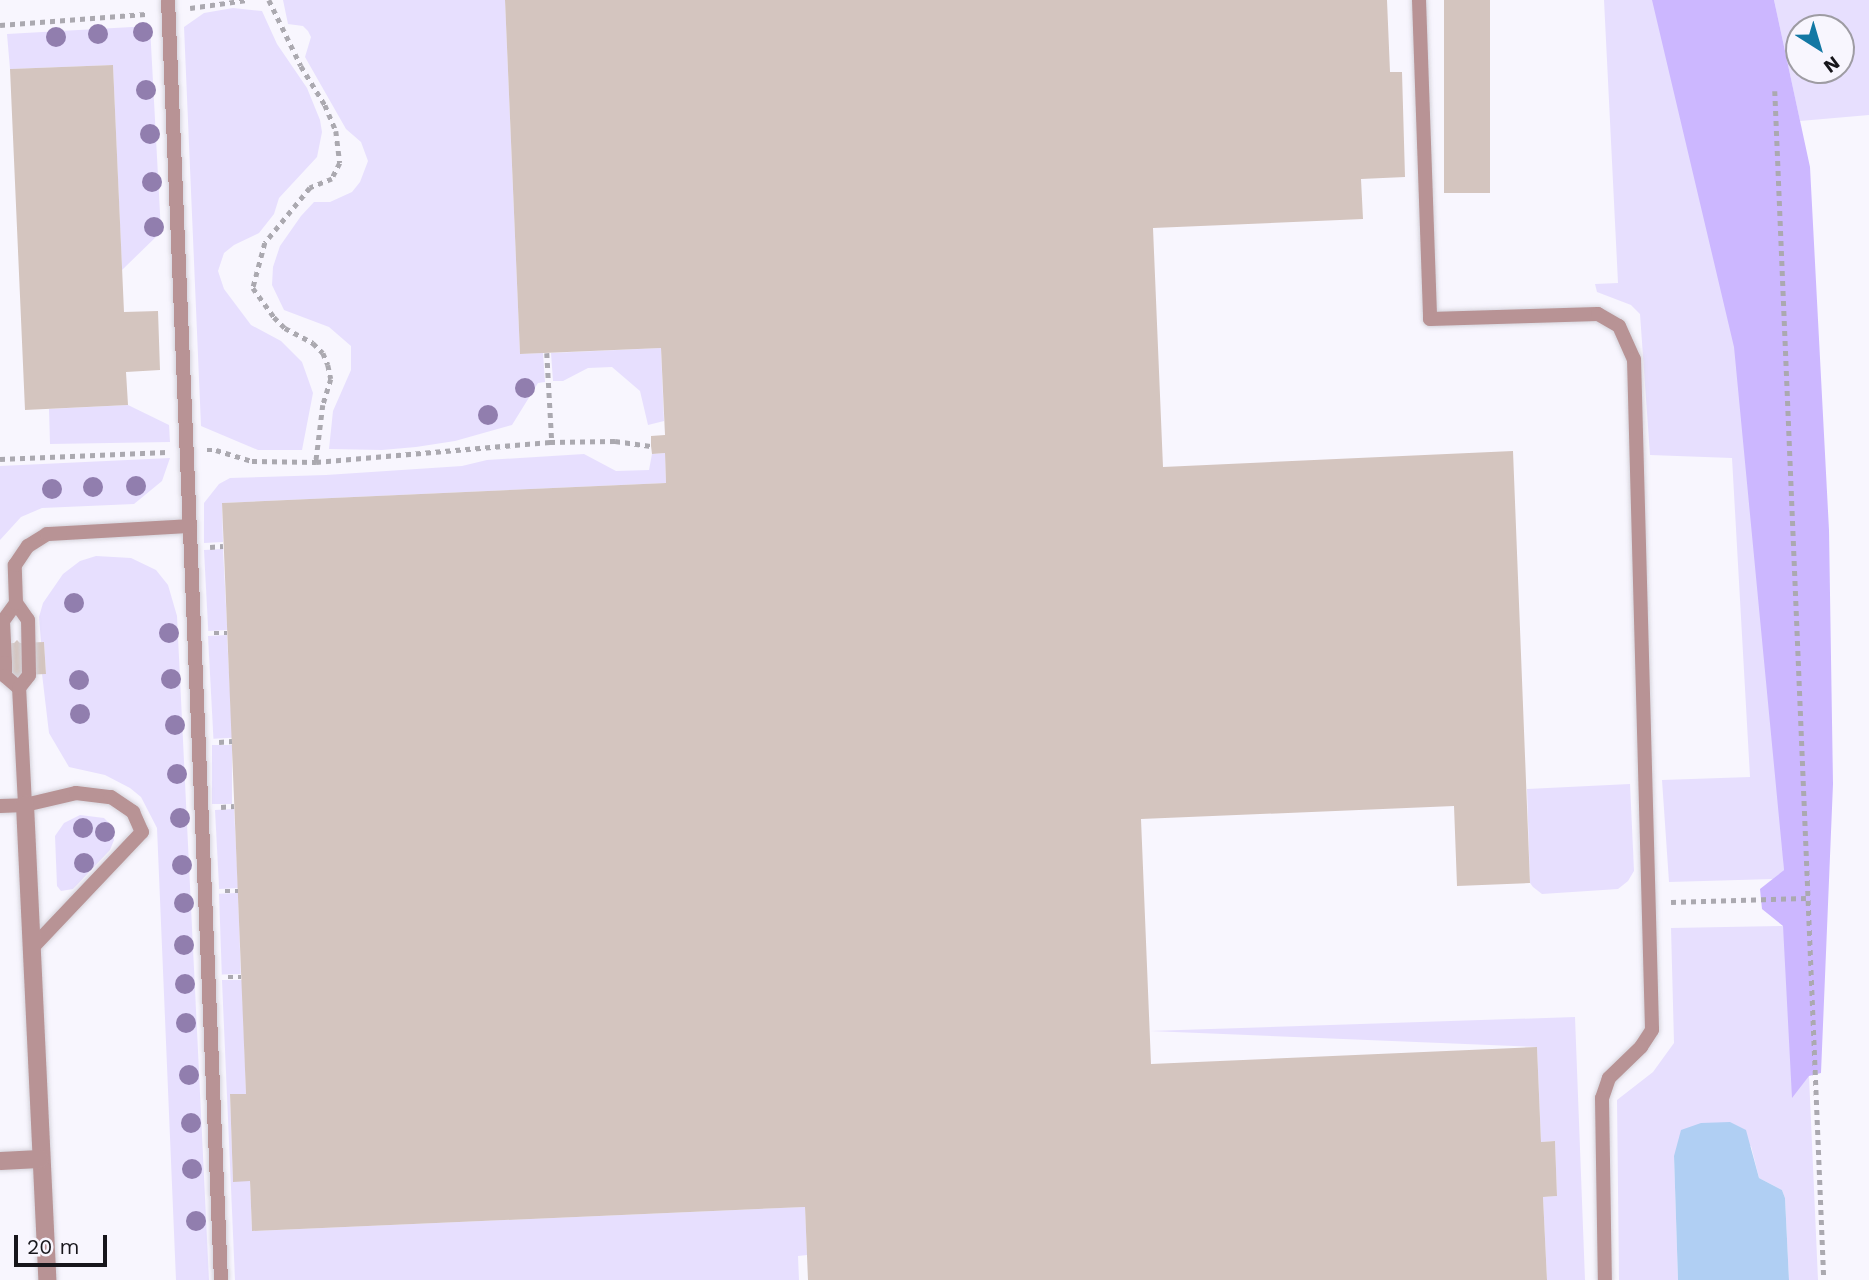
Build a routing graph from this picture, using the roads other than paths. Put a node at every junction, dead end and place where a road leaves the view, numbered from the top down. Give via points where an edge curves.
1 (1419, 0) edge
2 (168, 6) edge
3 (190, 526) junction
4 (16, 603) junction
5 (19, 688) junction
6 (25, 805) junction
7 (0, 806) edge
8 (32, 948) junction
9 (40, 1159) junction
10 (0, 1161) edge
11 (47, 1280) edge
12 (221, 1280) edge
13 (1605, 1280) edge

1 - 13 lane via 1430,319 1598,314 1619,326 1634,359 1652,1030 1609,1078 1602,1098
2 - 3 lane
3 - 4 lane via 47,534 27,546 15,565
3 - 12 lane
4 - 5 lane via 27,620 29,675
4 - 5 lane via 3,621 5,676
5 - 6 lane
6 - 7 lane
6 - 8 street
6 - 8 lane via 76,793 111,797 134,812 142,832
8 - 9 street
9 - 10 street
9 - 11 street

